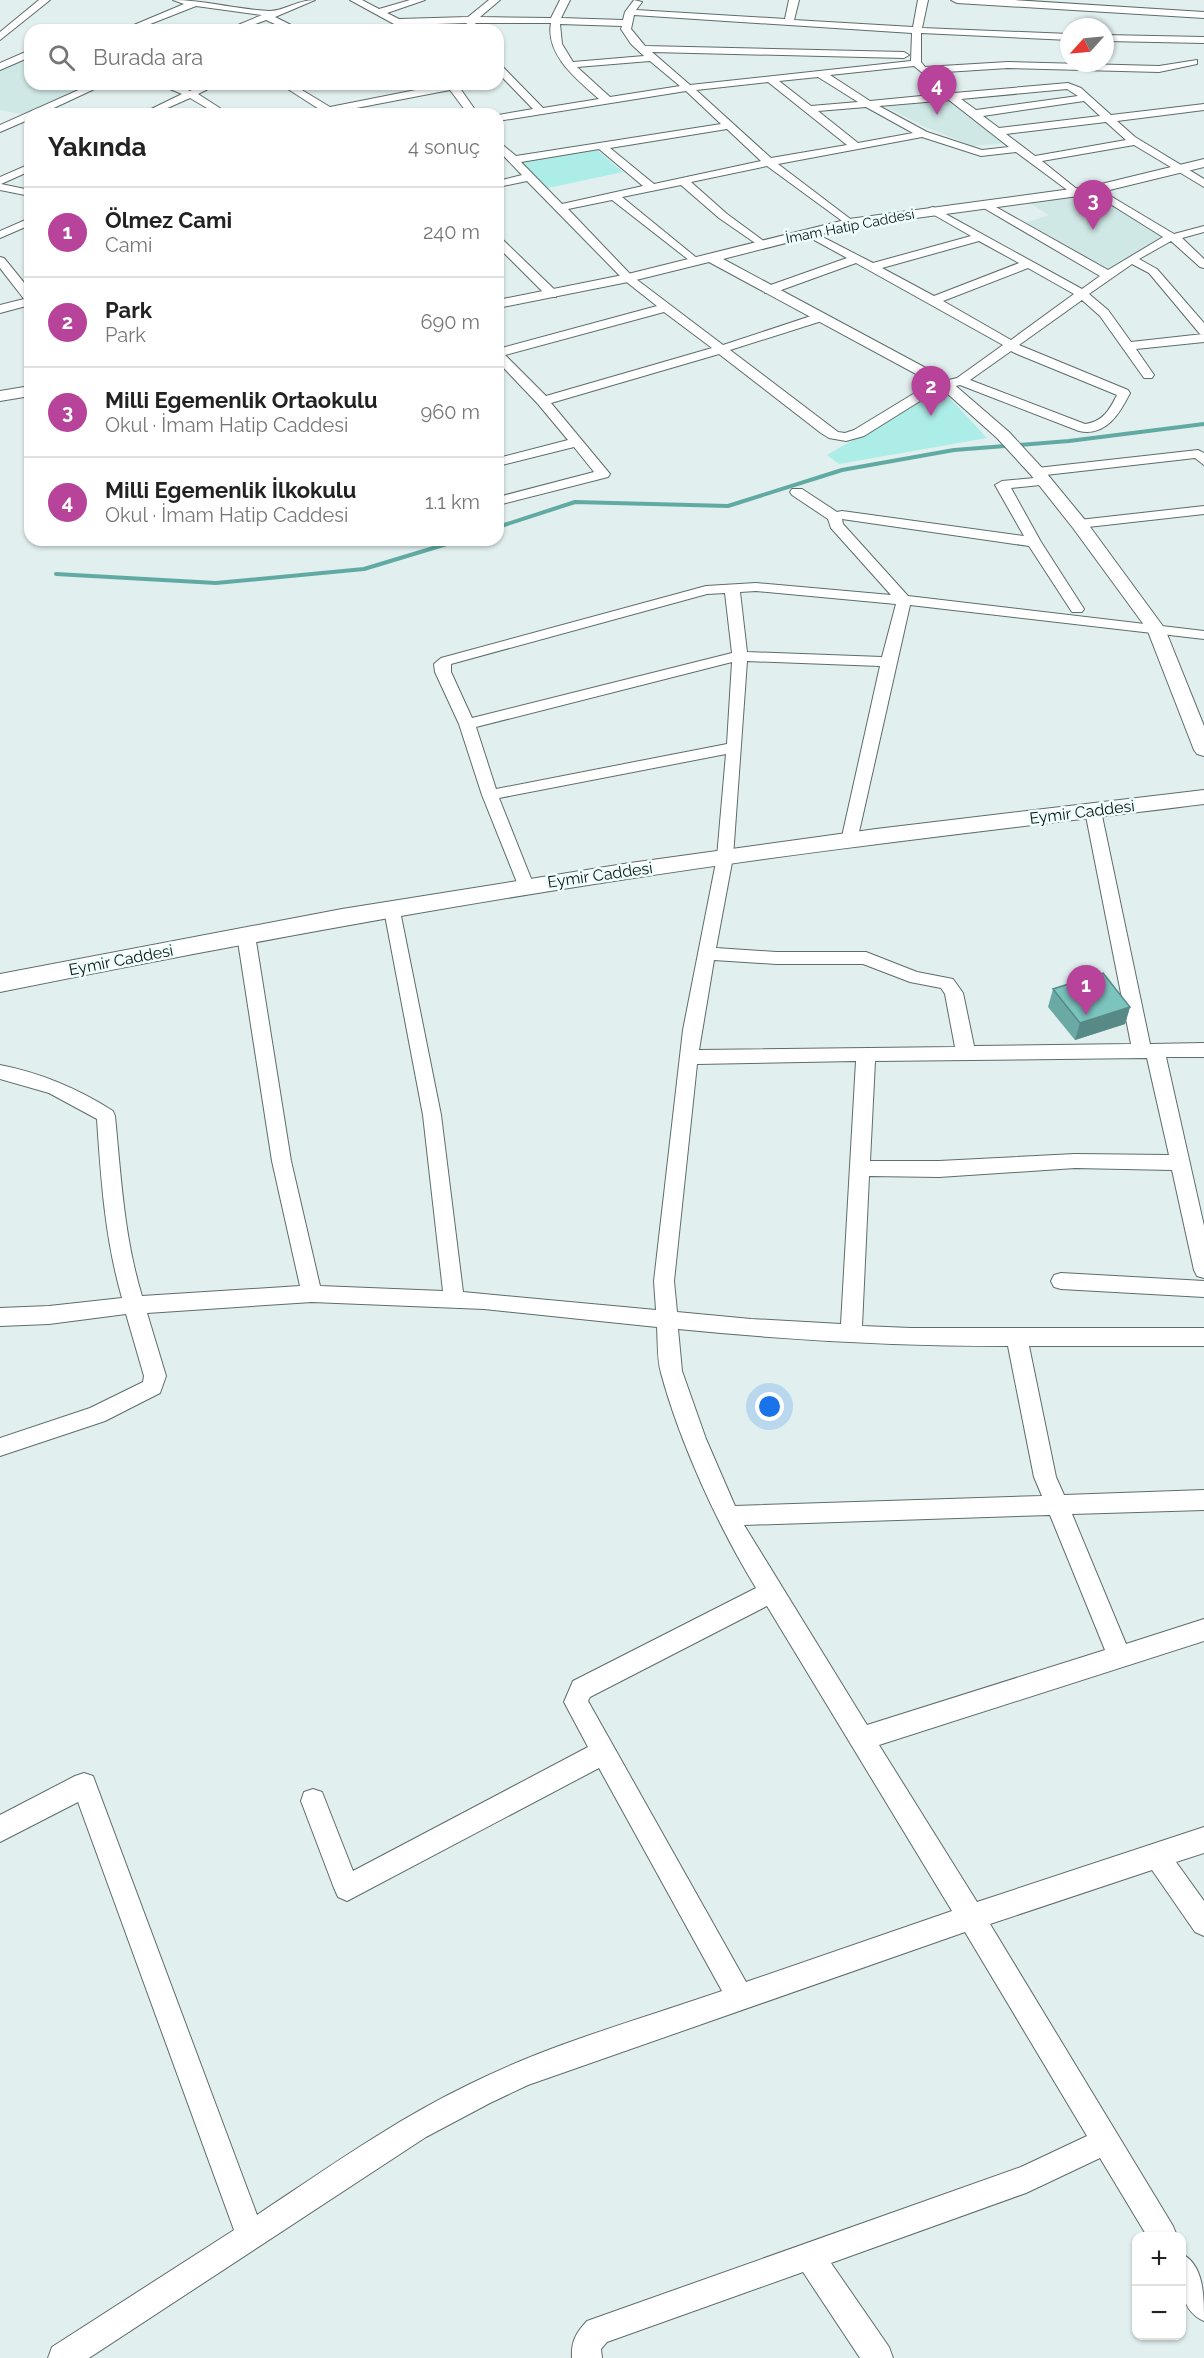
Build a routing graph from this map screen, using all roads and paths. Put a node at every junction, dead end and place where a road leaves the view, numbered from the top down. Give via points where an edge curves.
1 (45, 0) edge
2 (178, 0) edge
3 (310, 0) edge
4 (355, 0) edge
5 (420, 0) edge
6 (495, 0) edge
7 (565, 0) edge
8 (638, 0) edge
9 (794, 0) edge
10 (923, 0) edge
11 (957, 0) edge
12 (198, 1) edge
13 (1000, 1) edge
14 (1057, 3) edge
15 (379, 12) junction
16 (630, 12) junction
17 (270, 15) junction
18 (1204, 15) edge
19 (472, 19) junction
20 (554, 20) junction
21 (785, 21) junction
22 (396, 22) junction
23 (628, 23) junction
24 (142, 24) edge
25 (248, 24) edge
26 (286, 24) edge
27 (398, 24) edge
28 (472, 24) edge
29 (916, 30) junction
30 (992, 35) junction
31 (4, 36) edge
32 (1060, 37) edge
33 (1114, 40) edge
34 (1204, 40) edge
35 (781, 44) junction
36 (997, 45) dead end
37 (641, 49) junction
38 (1188, 54) edge
39 (1002, 55) dead end
40 (24, 56) edge
41 (652, 58) junction
42 (918, 63) junction
43 (570, 65) junction
44 (0, 67) edge
45 (504, 73) edge
46 (817, 74) junction
47 (1015, 77) junction
48 (770, 79) junction
49 (688, 88) junction
50 (87, 90) edge
51 (179, 90) edge
52 (199, 90) edge
53 (295, 90) edge
54 (419, 90) edge
55 (456, 90) edge
56 (190, 94) junction
57 (950, 96) junction
58 (1086, 98) junction
59 (609, 102) junction
60 (868, 104) junction
61 (47, 108) edge
62 (159, 108) edge
63 (214, 108) edge
64 (325, 108) edge
65 (336, 108) edge
66 (469, 108) edge
67 (1199, 108) edge
68 (811, 109) junction
69 (540, 111) junction
70 (974, 114) junction
71 (0, 115) edge
72 (504, 117) edge
73 (24, 118) edge
74 (1108, 119) junction
75 (1204, 119) edge
76 (17, 121) junction
77 (24, 124) edge
78 (727, 126) junction
79 (0, 129) edge
80 (995, 132) junction
81 (923, 134) junction
82 (1136, 142) junction
83 (854, 145) junction
84 (601, 146) junction
85 (1017, 149) junction
86 (504, 151) edge
87 (512, 160) junction
88 (1031, 160) junction
89 (769, 162) junction
90 (1204, 164) edge
91 (24, 170) edge
92 (1179, 170) junction
93 (529, 177) junction
94 (0, 181) edge
95 (683, 182) junction
96 (504, 183) edge
97 (1204, 184) edge
98 (0, 187) edge
99 (652, 188) junction
100 (1093, 190) junction
101 (24, 192) edge
102 (1074, 192) junction
103 (614, 196) junction
104 (983, 204) junction
105 (558, 208) junction
106 (933, 210) junction
107 (849, 223) junction
108 (24, 224) edge
109 (1204, 229) edge
110 (809, 232) junction
111 (0, 235) edge
112 (980, 237) junction
113 (1170, 237) junction
114 (761, 244) junction
115 (504, 247) edge
116 (710, 257) junction
117 (855, 259) junction
118 (1131, 259) junction
119 (0, 260) edge
120 (694, 261) junction
121 (1028, 264) junction
122 (1204, 265) edge
123 (872, 267) junction
124 (1108, 275) junction
125 (628, 278) junction
126 (769, 290) junction
127 (24, 291) edge
128 (552, 294) junction
129 (1082, 294) junction
130 (934, 300) junction
131 (24, 301) edge
132 (504, 303) edge
133 (668, 307) junction
134 (0, 309) edge
135 (821, 316) junction
136 (1204, 331) edge
137 (1204, 338) edge
138 (1012, 346) junction
139 (1126, 346) junction
140 (722, 349) junction
141 (504, 352) edge
142 (504, 360) edge
143 (1148, 375) dead end
144 (961, 381) junction
145 (945, 384) junction
146 (24, 392) edge
147 (0, 396) edge
148 (543, 401) junction
149 (576, 442) junction
150 (504, 460) edge
151 (1204, 461) edge
152 (1041, 476) junction
153 (797, 492) dead end
154 (504, 499) edge
155 (1204, 510) edge
156 (835, 517) junction
157 (1079, 524) junction
158 (1034, 543) junction
159 (732, 587) junction
160 (904, 600) junction
161 (1077, 609) dead end
162 (1156, 629) junction
163 (1204, 635) edge
164 (740, 656) junction
165 (888, 662) junction
166 (467, 724) junction
167 (735, 747) junction
168 (1204, 750) edge
169 (490, 795) junction
170 (1204, 797) edge
171 (1093, 811) junction
172 (849, 841) junction
173 (725, 857) junction
174 (526, 886) junction
175 (393, 910) junction
176 (246, 936) junction
177 (707, 953) junction
178 (2, 984) edge
179 (1204, 1050) edge
180 (1149, 1051) junction
181 (966, 1054) junction
182 (866, 1055) junction
183 (689, 1057) junction
184 (0, 1072) edge
185 (1180, 1162) junction
186 (860, 1168) junction
187 (1204, 1270) edge
188 (1061, 1281) dead end
189 (1204, 1289) edge
190 (312, 1294) junction
191 (454, 1299) junction
192 (134, 1305) junction
193 (0, 1317) edge
194 (666, 1319) junction
195 (851, 1334) junction
196 (1017, 1337) junction
197 (1204, 1337) edge
198 (0, 1447) edge
199 (1204, 1500) edge
200 (1057, 1505) junction
201 (728, 1516) junction
202 (771, 1592) junction
203 (1204, 1630) edge
204 (1119, 1655) junction
205 (861, 1739) junction
206 (604, 1752) junction
207 (313, 1801) dead end
208 (0, 1829) edge
209 (1204, 1840) edge
210 (1157, 1856) junction
211 (971, 1917) junction
212 (1204, 1923) edge
213 (740, 1998) junction
214 (1106, 2141) junction
215 (1161, 2232) edge
216 (250, 2235) junction
217 (809, 2256) junction
218 (1186, 2275) edge
219 (1204, 2306) edge
220 (63, 2358) edge
221 (587, 2358) edge
222 (878, 2358) edge

1 - 31 street
2 - 12 street
3 - 17 street
4 - 15 street
5 - 15 street
6 - 19 street
7 - 20 street
8 - 16 street
9 - 21 street
10 - 29 street
11 - 13 street
12 - 17 street
12 - 24 street
13 - 14 street
14 - 18 street
15 - 22 street
16 - 21 street
16 - 23 street
17 - 25 street
17 - 26 street
19 - 20 street
19 - 22 street
19 - 28 street
20 - 23 street
20 - 43 street via 557,47
21 - 29 street
21 - 35 street
22 - 27 street
23 - 37 street via 626,30
29 - 30 street
29 - 42 street
30 - 32 street
30 - 36 street
33 - 38 street
34 - 38 street
35 - 37 street
35 - 42 street
35 - 46 street
37 - 41 street
38 - 47 street via 1159,69
39 - 47 street
40 - 44 street
41 - 43 street
41 - 49 street
42 - 46 street
42 - 47 street
42 - 57 street
43 - 59 street
45 - 69 street
46 - 48 street
46 - 60 street
47 - 57 street
47 - 58 street via 1068,86
48 - 49 street
48 - 68 street
49 - 59 street
49 - 78 street
50 - 61 street
51 - 56 street
52 - 56 street
53 - 64 street
54 - 65 street
55 - 66 street
56 - 62 street
56 - 63 street
57 - 60 street
57 - 70 street
58 - 70 street
58 - 74 street
59 - 69 street
60 - 68 street
60 - 81 street
67 - 74 street
67 - 75 street
68 - 83 street
69 - 72 street
70 - 80 street
71 - 76 street
73 - 76 street
74 - 80 street
74 - 82 street
76 - 77 street
76 - 79 street
78 - 84 street
78 - 89 street
80 - 85 street
81 - 83 street
81 - 85 street via 981,153
82 - 88 street
82 - 92 street
83 - 89 street
84 - 87 street
84 - 99 street
85 - 88 street
86 - 87 street
87 - 93 street
88 - 102 street
89 - 95 street
89 - 107 street
90 - 92 street, İmam Hatip Caddesi
91 - 94 street
92 - 97 street
92 - 100 street, İmam Hatip Caddesi
93 - 96 street
93 - 105 street
95 - 99 street
95 - 114 street
98 - 101 street
99 - 103 street
100 - 102 street, İmam Hatip Caddesi
100 - 113 street
102 - 104 street, İmam Hatip Caddesi
103 - 105 street
103 - 120 street
104 - 106 street, İmam Hatip Caddesi
104 - 124 street
105 - 125 street
106 - 107 street, İmam Hatip Caddesi
106 - 112 street
107 - 110 street, İmam Hatip Caddesi
108 - 111 street
109 - 113 street
110 - 114 street, İmam Hatip Caddesi
110 - 117 street
112 - 121 street
112 - 123 street
113 - 118 street
113 - 122 street
114 - 116 street, İmam Hatip Caddesi
115 - 128 street
116 - 120 street, İmam Hatip Caddesi
116 - 126 street
117 - 123 street
117 - 126 street
118 - 124 street
118 - 136 street via 1153,271
119 - 127 street
120 - 125 street, İmam Hatip Caddesi
121 - 129 street
121 - 130 street
123 - 130 street
124 - 129 street
125 - 128 street, İmam Hatip Caddesi
125 - 133 street
126 - 135 street
128 - 132 street, İmam Hatip Caddesi
129 - 138 street
129 - 139 street via 1098,307
130 - 138 street
131 - 134 street
133 - 140 street
133 - 141 street
135 - 140 street
135 - 145 street
137 - 139 street
138 - 144 street
138 - 144 street via 1124,393 1111,419 1094,427 1075,426
139 - 143 street
140 - 145 street via 826,430 846,437 875,425 932,388
140 - 148 street
142 - 148 street
144 - 145 street
145 - 152 street via 1003,435
146 - 147 street
148 - 149 street
149 - 150 street
149 - 154 street via 603,474
151 - 152 street via 1197,454
152 - 157 street
152 - 158 street via 1002,485
153 - 156 street
155 - 157 street
156 - 158 street
156 - 160 street via 836,525
157 - 162 street
158 - 161 street
159 - 160 street
159 - 164 street
159 - 166 street via 706,590 446,661 442,664 443,672
160 - 162 street
160 - 165 street
162 - 163 street
162 - 168 street
164 - 165 street
164 - 166 street
164 - 167 street
165 - 172 street
166 - 169 street
167 - 169 street
167 - 173 street
169 - 174 street
170 - 171 main road, Eymir Caddesi
171 - 172 main road, Eymir Caddesi
171 - 180 street
172 - 173 main road, Eymir Caddesi
173 - 174 main road, Eymir Caddesi
173 - 177 street
174 - 175 main road, Eymir Caddesi
175 - 176 main road, Eymir Caddesi
175 - 191 street via 432,1115
176 - 178 main road, Eymir Caddesi
176 - 190 street via 276,1139
177 - 181 street via 866,958 886,969 947,983 954,993
177 - 183 street
179 - 180 street
180 - 181 street
180 - 185 street
181 - 182 street
182 - 183 street
182 - 186 street
183 - 194 street via 664,1281
184 - 192 street via 49,1083 106,1116 114,1216
185 - 186 street
185 - 187 street
186 - 195 street
188 - 189 street
190 - 191 street
190 - 192 street
191 - 194 street
192 - 193 street
192 - 198 street via 155,1376 152,1387 96,1413
194 - 195 street
194 - 201 street via 670,1371
195 - 196 street
196 - 197 street
196 - 200 street via 1045,1478
199 - 200 street
200 - 201 street
200 - 204 street
201 - 202 street
202 - 205 street
202 - 206 street via 581,1689 576,1702
203 - 204 street
204 - 205 street
205 - 211 street
206 - 207 street via 347,1888
206 - 213 street
208 - 216 street via 84,1785
209 - 210 street
210 - 211 street
210 - 212 street
211 - 213 street
211 - 214 street
213 - 216 street via 525,2073 480,2093 416,2127
214 - 215 street
214 - 217 street via 1026,2179
216 - 220 street
217 - 221 street via 597,2331 586,2344
217 - 222 street
218 - 219 street

